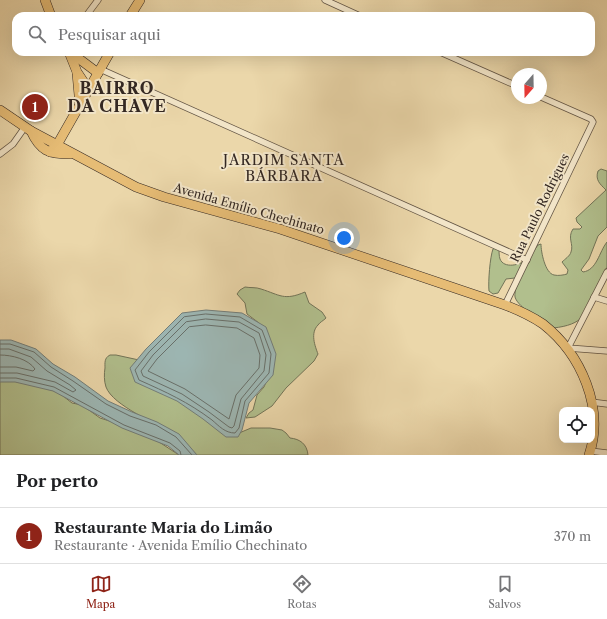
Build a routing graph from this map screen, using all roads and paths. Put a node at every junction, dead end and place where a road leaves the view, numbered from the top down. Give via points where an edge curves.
1 (45, 0) edge
2 (98, 0) edge
3 (140, 0) edge
4 (325, 0) edge
5 (50, 12) edge
6 (89, 12) edge
7 (132, 12) edge
8 (351, 12) edge
9 (71, 56) edge
10 (75, 56) edge
11 (108, 56) edge
12 (449, 56) edge
13 (99, 71) junction
14 (77, 72) junction
15 (511, 83) edge
16 (89, 90) junction
17 (547, 100) edge
18 (80, 106) junction
19 (0, 110) edge
20 (28, 129) junction
21 (57, 145) junction
22 (50, 152) junction
23 (0, 154) edge
24 (72, 154) junction
25 (527, 260) junction
26 (607, 272) edge
27 (594, 297) junction
28 (607, 301) edge
29 (505, 305) junction
30 (568, 348) junction
31 (607, 351) edge
32 (592, 402) junction
33 (607, 404) edge
34 (590, 453) edge
35 (607, 453) edge

1 - 5 main road
2 - 6 street
3 - 7 main road
4 - 8 street
9 - 14 main road
10 - 13 main road
11 - 13 main road
12 - 15 street
13 - 16 main road
13 - 25 street
14 - 16 main road
14 - 18 main road
16 - 18 main road
17 - 25 street, Rua Paulo Rodrigues via 593,120
18 - 21 main road
19 - 20 main road, Avenida Emílio Chechinato
20 - 21 main road, Avenida Emílio Chechinato
20 - 22 main road via 34,139
20 - 23 street
21 - 22 main road
21 - 24 main road, Avenida Emílio Chechinato
22 - 24 main road
24 - 29 main road, Avenida Emílio Chechinato via 136,187 164,197 280,229
25 - 29 street, Rua Paulo Rodrigues
26 - 27 street
27 - 28 street
27 - 30 street
29 - 30 main road, Avenida Emílio Chechinato via 543,325
30 - 31 street
30 - 32 main road, Avenida Emílio Chechinato via 587,384
32 - 33 street
32 - 34 main road, Avenida Emílio Chechinato via 594,429
34 - 35 street

